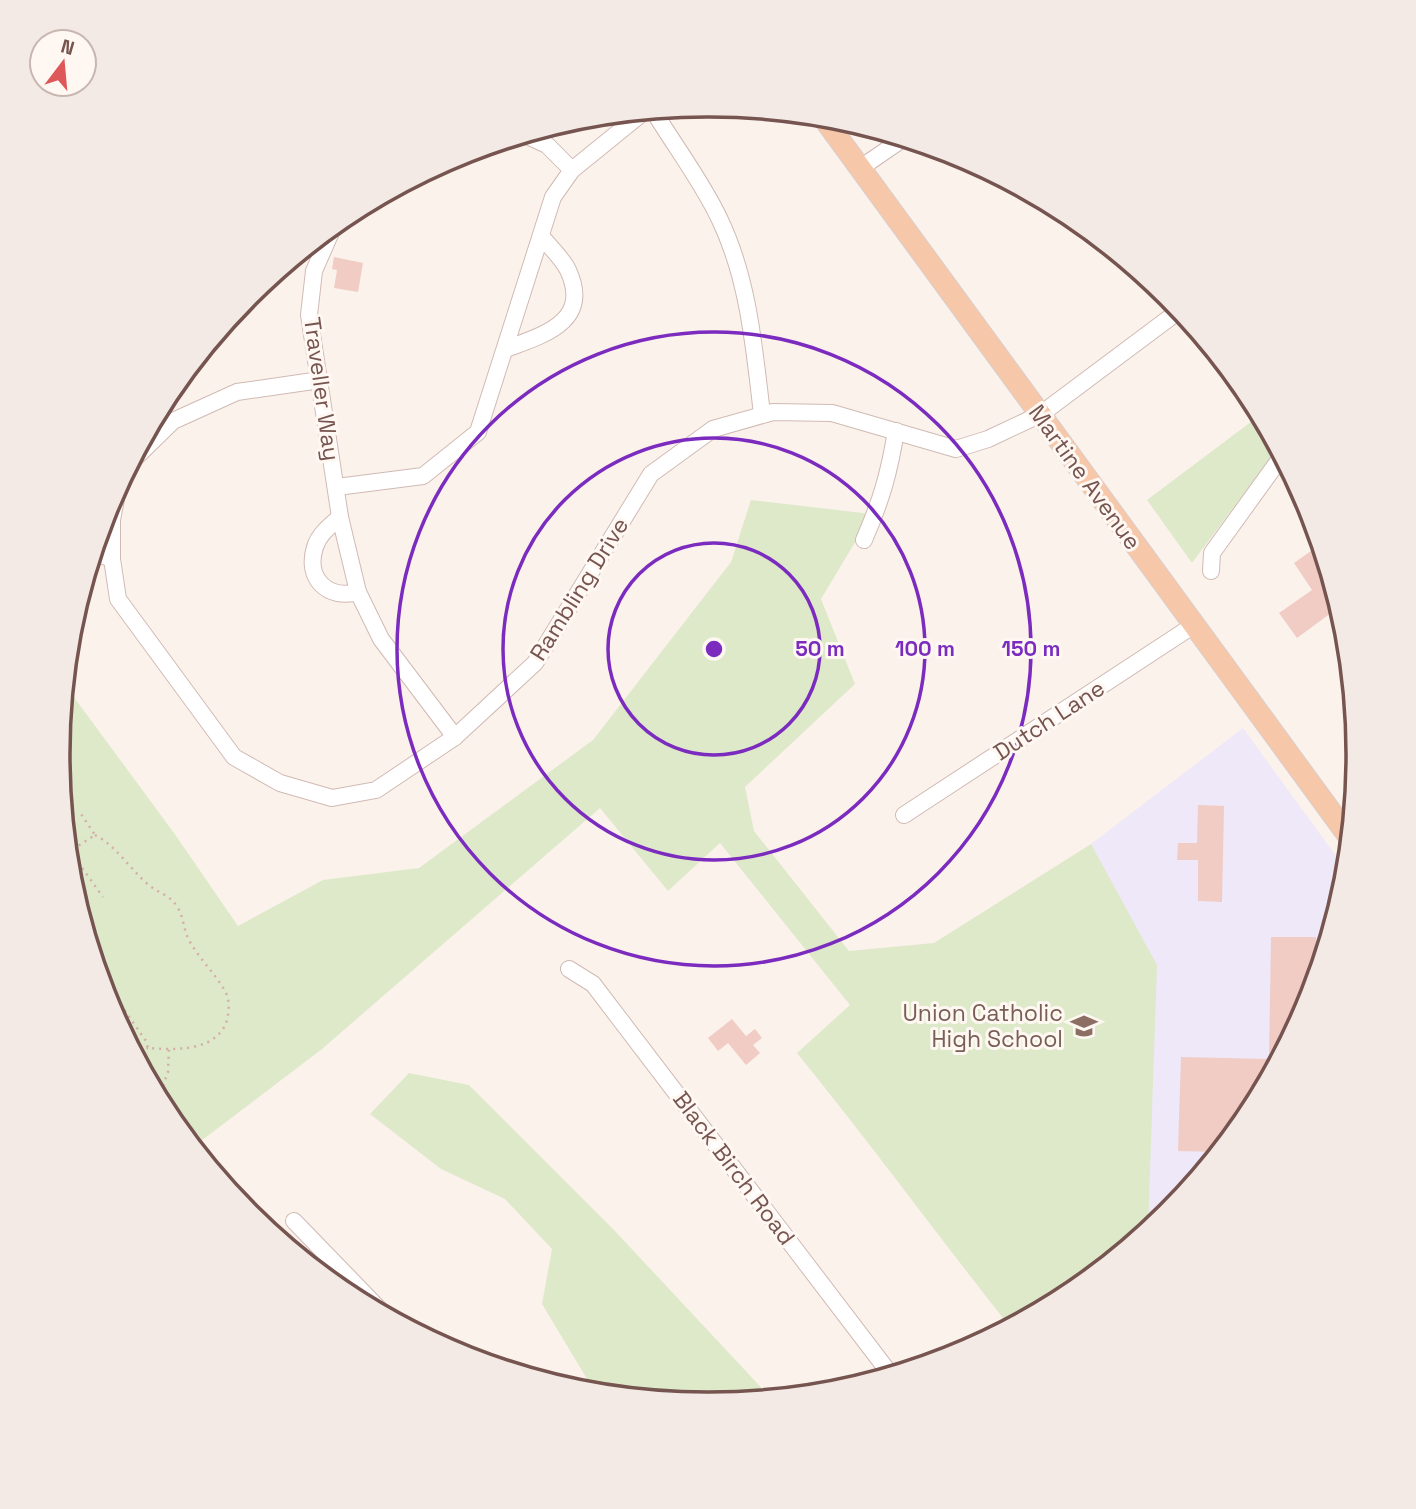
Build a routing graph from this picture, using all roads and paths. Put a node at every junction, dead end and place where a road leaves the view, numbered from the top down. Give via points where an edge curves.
1 (658, 119) edge
2 (632, 121) edge
3 (831, 129) edge
4 (536, 140) edge
5 (895, 144) edge
6 (859, 169) junction
7 (572, 170) junction
8 (541, 236) junction
9 (326, 244) edge
10 (1171, 316) edge
11 (506, 349) junction
12 (320, 380) junction
13 (762, 414) junction
14 (1039, 415) junction
15 (896, 431) junction
16 (151, 442) edge
17 (1276, 464) edge
18 (337, 487) junction
19 (340, 517) junction
20 (112, 528) edge
21 (864, 540) dead end
22 (102, 555) edge
23 (112, 559) junction
24 (1211, 570) dead end
25 (359, 592) junction
26 (1194, 625) junction
27 (455, 737) junction
28 (81, 814) dead end
29 (904, 815) dead end
30 (1342, 827) edge
31 (95, 835) junction
32 (77, 847) edge
33 (80, 866) edge
34 (103, 897) dead end
35 (569, 969) dead end
36 (123, 1007) edge
37 (148, 1048) junction
38 (142, 1049) edge
39 (169, 1049) junction
40 (163, 1086) edge
41 (294, 1221) dead end
42 (359, 1288) edge
43 (885, 1367) edge

1 - 13 street via 719,218 732,248 750,314
2 - 7 street
3 - 6 main road, Martine Avenue
4 - 7 street
5 - 6 street
6 - 14 main road, Martine Avenue
7 - 8 street via 553,197
8 - 11 street
8 - 11 street via 567,268 575,292 571,308 561,325
9 - 12 street, Traveller Way via 314,271 309,315
10 - 14 street, Rambling Drive
11 - 18 street via 478,432 423,476
12 - 16 street via 237,392 173,421
12 - 18 street, Traveller Way
13 - 15 street, Rambling Drive via 832,413
13 - 27 street, Rambling Drive via 713,429 651,474 535,663
14 - 15 street, Rambling Drive via 956,449
14 - 26 main road, Martine Avenue
15 - 21 street via 890,473
17 - 24 street via 1212,553
18 - 19 street, Traveller Way
19 - 25 street, Traveller Way
19 - 25 street via 322,533 315,547 315,577 334,593
20 - 23 street, Rambling Drive
22 - 23 street
23 - 27 street, Rambling Drive via 118,598 234,757 280,783 332,798 376,790
25 - 27 street, Traveller Way via 381,639
26 - 29 street, Dutch Lane
26 - 30 main road, Martine Avenue
28 - 31 path
31 - 32 path
31 - 39 path via 109,842 150,886 174,903 183,916 188,938 228,997 229,1012 219,1035 207,1044
33 - 34 path
35 - 43 street, Black Birch Road via 593,984
36 - 37 path
37 - 38 path
37 - 39 path
39 - 40 path
41 - 42 street

